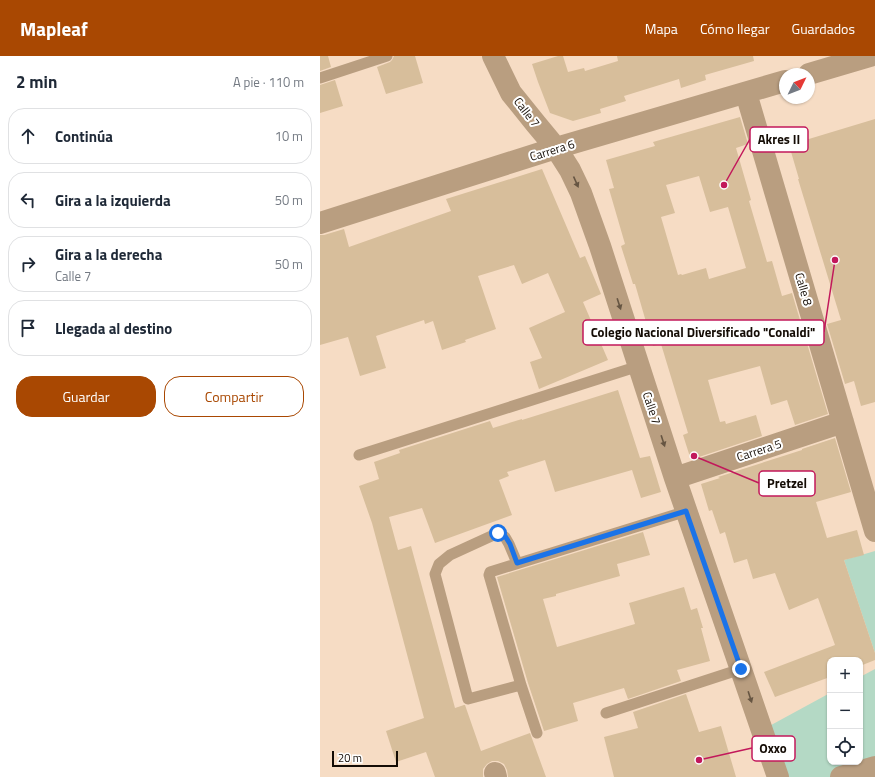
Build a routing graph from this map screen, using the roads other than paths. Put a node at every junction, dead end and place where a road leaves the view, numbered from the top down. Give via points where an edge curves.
1 (387, 56) edge
2 (493, 56) edge
3 (870, 56) edge
4 (815, 72) edge
5 (320, 78) edge
6 (779, 83) edge
7 (746, 93) junction
8 (556, 148) junction
9 (320, 223) edge
10 (639, 366) junction
11 (843, 422) junction
12 (359, 455) dead end
13 (675, 478) junction
14 (686, 511) junction
15 (875, 531) edge
16 (517, 563) junction
17 (741, 669) junction
18 (521, 685) junction
19 (606, 713) dead end
20 (537, 733) dead end
21 (875, 767) edge
22 (778, 777) edge
23 (841, 777) edge

1 - 5 lane
2 - 8 street, Calle 7 via 511,93
3 - 4 street
6 - 7 street, Carrera 6
7 - 8 street, Carrera 6
7 - 11 street, Calle 8
8 - 9 street, Carrera 6
8 -> 10 street, Calle 7 via 570,170 584,201
10 - 12 lane
10 -> 13 street, Calle 7
11 - 13 street, Carrera 5
11 - 15 street, Calle 8
13 - 14 street, Calle 7
14 - 16 lane
14 - 17 street, Calle 7
16 - 18 lane via 490,572 489,575
16 - 18 lane via 505,536 498,533 450,555 439,564 435,574 468,699
17 - 19 lane
17 -> 22 street, Calle 7
18 - 20 lane
21 - 23 street

